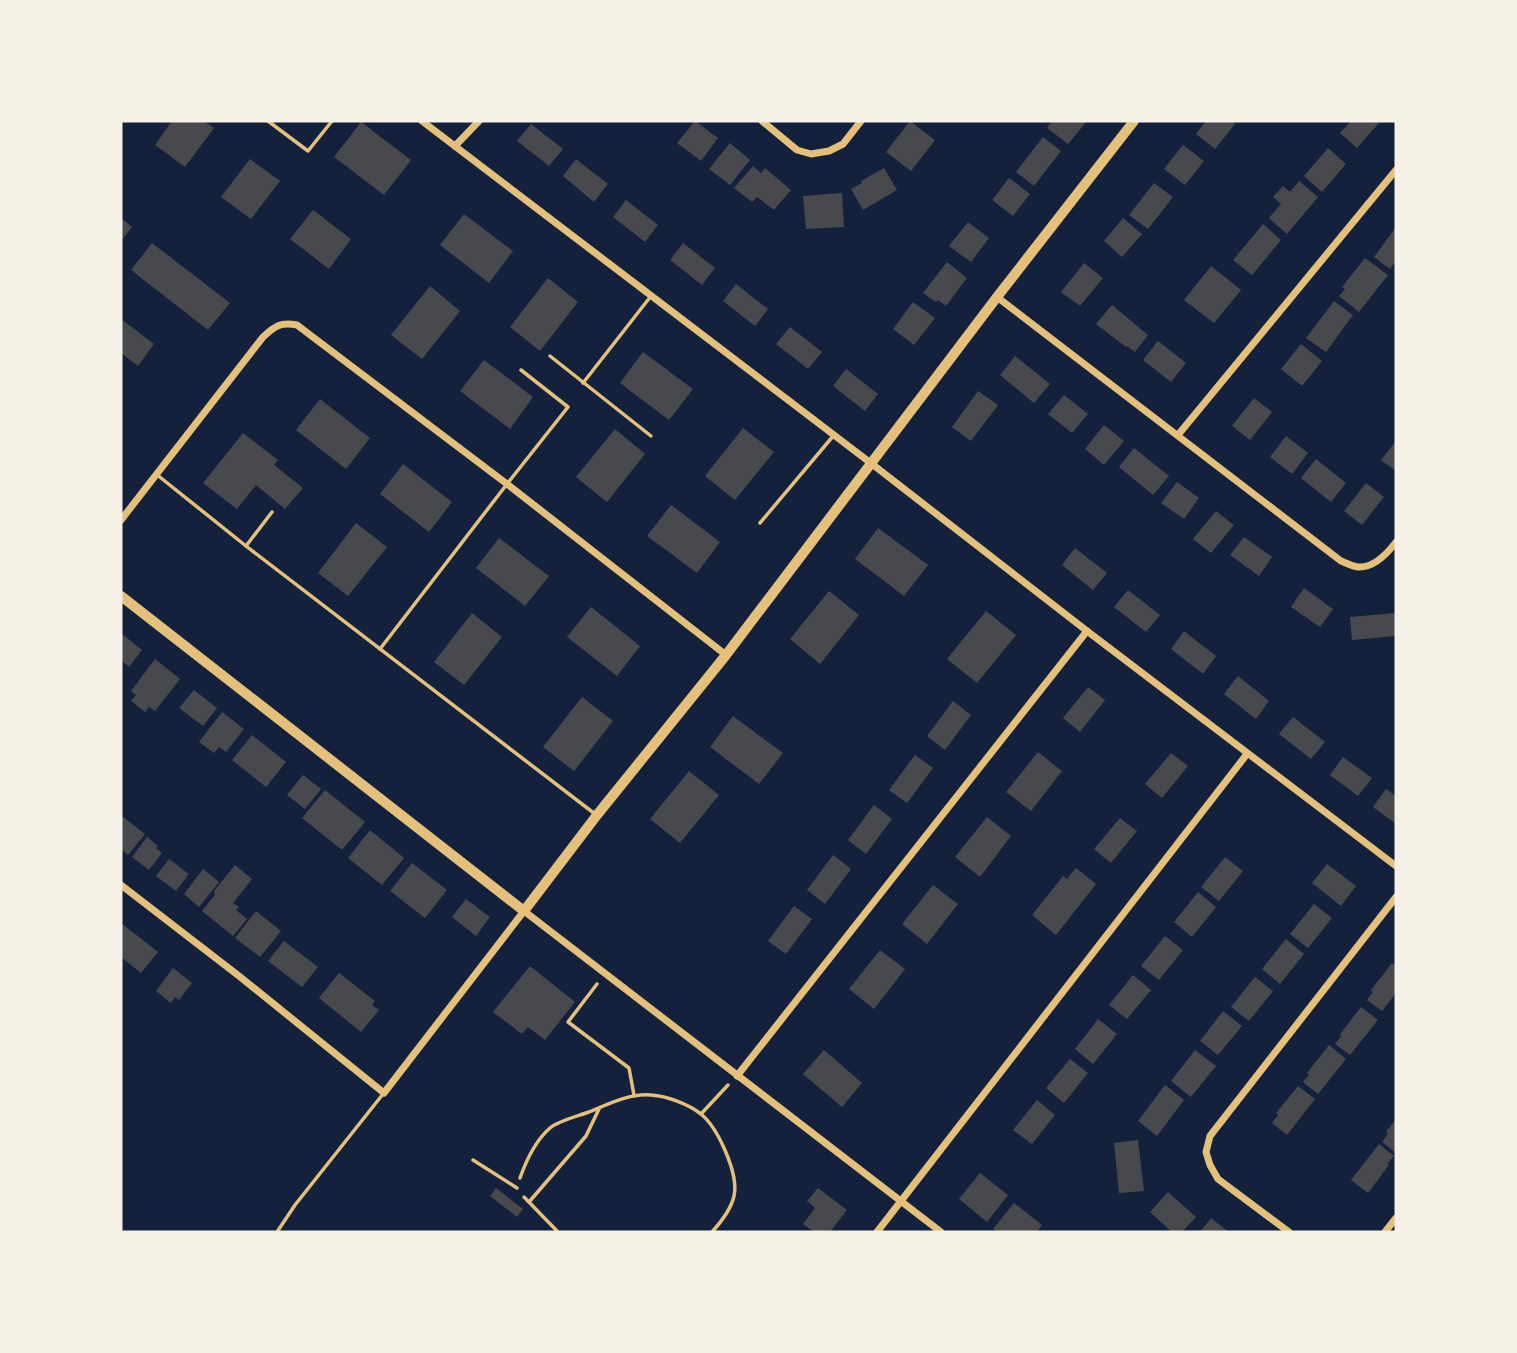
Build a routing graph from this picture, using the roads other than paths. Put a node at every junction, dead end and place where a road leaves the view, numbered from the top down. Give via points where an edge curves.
1 (268, 121) edge
2 (332, 121) edge
3 (422, 121) edge
4 (479, 121) edge
5 (762, 121) edge
6 (861, 121) edge
7 (1134, 121) edge
8 (455, 146) junction
9 (1396, 170) edge
10 (651, 296) junction
11 (998, 297) junction
12 (550, 356) dead end
13 (521, 370) dead end
14 (583, 383) junction
15 (834, 435) junction
16 (1178, 435) junction
17 (651, 436) dead end
18 (872, 464) junction
19 (156, 474) junction
20 (507, 484) junction
21 (272, 512) dead end
22 (121, 520) edge
23 (760, 523) dead end
24 (1396, 542) edge
25 (246, 546) junction
26 (121, 596) edge
27 (1087, 631) junction
28 (380, 649) junction
29 (726, 655) junction
30 (1247, 754) junction
31 (597, 815) junction
32 (1396, 866) edge
33 (121, 885) edge
34 (1396, 897) edge
35 (524, 911) junction
36 (737, 1076) junction
37 (384, 1093) junction
38 (473, 1160) dead end
39 (517, 1188) road end
40 (901, 1202) junction
41 (1396, 1218) edge
42 (277, 1232) edge
43 (877, 1232) edge
44 (941, 1232) edge
45 (1289, 1232) edge
46 (1385, 1232) edge

1 - 2 lane via 307,151
3 - 8 street
4 - 8 street
5 - 6 street via 797,150 811,153 843,144
7 - 11 street
8 - 10 street
9 - 16 street
10 - 14 lane
10 - 15 street
11 - 16 street
11 - 18 street
12 - 14 lane
13 - 20 lane via 568,407
14 - 17 lane
15 - 18 street
15 - 23 lane
16 - 24 street via 1341,561 1359,567 1375,563
18 - 27 street
18 - 29 street
19 - 20 street via 263,337 285,323 297,326
19 - 22 street
19 - 25 lane
20 - 28 lane
20 - 29 street
21 - 25 lane
25 - 28 lane
26 - 35 street
27 - 30 street
27 - 36 street
28 - 31 lane
29 - 31 street
30 - 32 street
30 - 40 street
31 - 35 street
33 - 37 street
34 - 45 street via 1210,1136 1206,1152 1218,1179
35 - 36 street
35 - 37 street
36 - 40 street
37 - 42 lane
38 - 39 lane
40 - 43 street
40 - 44 street
41 - 46 street

